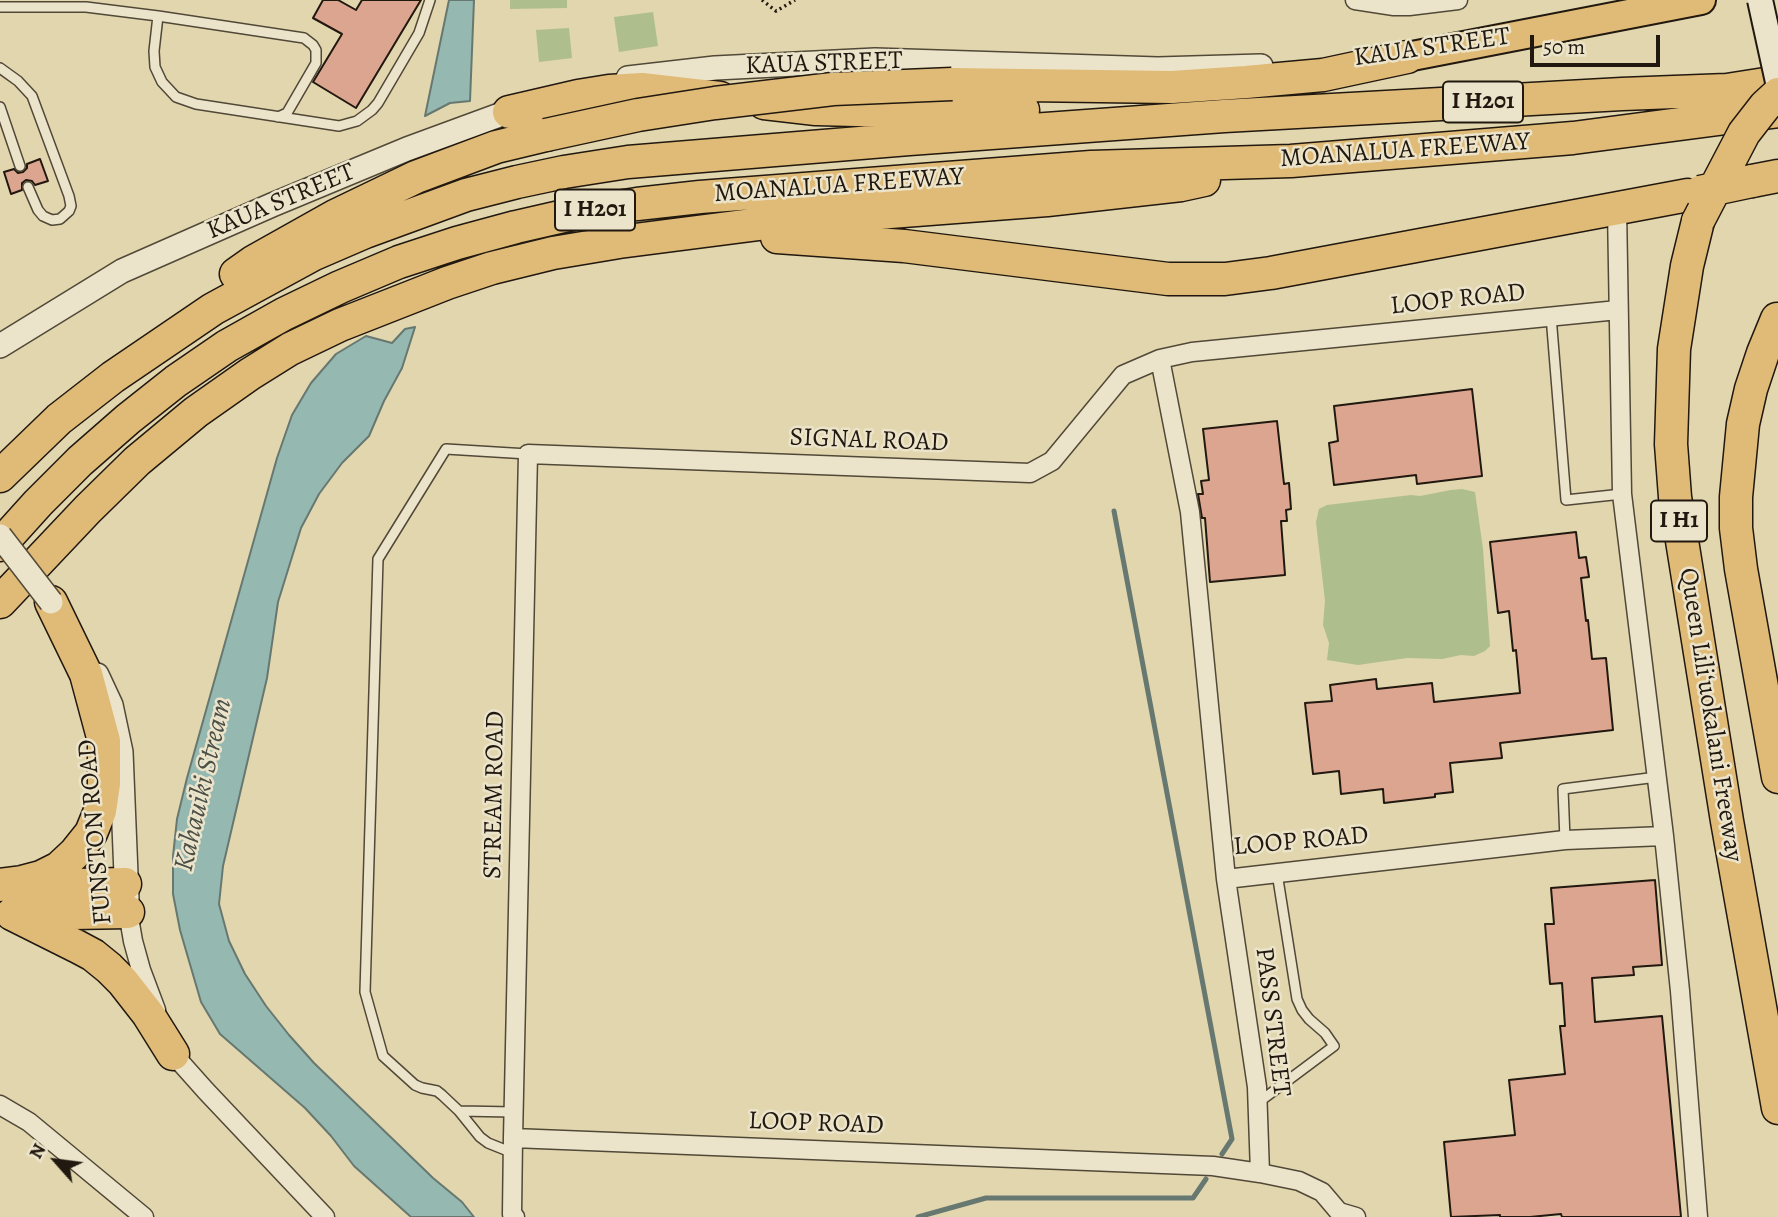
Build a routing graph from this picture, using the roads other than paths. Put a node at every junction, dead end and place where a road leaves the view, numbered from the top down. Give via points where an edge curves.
1 (430, 0) edge
2 (1355, 0) edge
3 (1458, 0) edge
4 (1701, 0) edge
5 (1760, 0) edge
6 (0, 7) edge
7 (1633, 7) edge
8 (158, 16) junction
9 (1407, 57) junction
10 (0, 68) edge
11 (1778, 82) edge
12 (1778, 94) edge
13 (0, 107) edge
14 (1778, 111) edge
15 (509, 112) junction
16 (1224, 116) junction
17 (276, 117) junction
18 (1291, 161) junction
19 (20, 166) dead end
20 (1765, 178) edge
21 (28, 187) dead end
22 (1693, 208) junction
23 (1617, 209) junction
24 (681, 234) junction
25 (1618, 310) junction
26 (1551, 316) junction
27 (1777, 319) edge
28 (0, 346) edge
29 (1160, 359) junction
30 (59, 419) junction
31 (528, 454) junction
32 (0, 476) edge
33 (1622, 494) junction
34 (88, 509) junction
35 (0, 536) edge
36 (0, 545) edge
37 (0, 602) edge
38 (51, 602) junction
39 (0, 613) edge
40 (1657, 777) junction
41 (1778, 777) edge
42 (1664, 836) junction
43 (1565, 840) junction
44 (1277, 873) junction
45 (1226, 879) junction
46 (0, 886) edge
47 (126, 898) junction
48 (6, 914) edge
49 (173, 1054) junction
50 (1257, 1103) junction
51 (0, 1105) edge
52 (1778, 1108) edge
53 (459, 1111) junction
54 (514, 1112) junction
55 (513, 1146) junction
56 (1260, 1172) junction
57 (1345, 1215) edge
58 (511, 1216) edge
59 (144, 1217) edge
60 (325, 1217) edge
61 (1698, 1217) edge

1 - 17 lane via 419,33 378,103 365,116 339,126
2 - 3 street via 1394,6
4 - 7 main road, KAUA STREET
5 - 11 main road, bridge
6 - 8 lane via 86,7
7 - 9 main road, KAUA STREET
8 - 17 lane via 153,59 168,91 186,102
8 - 17 lane via 309,41 316,50 316,63 286,113
9 - 15 street, KAUA STREET via 1158,69 874,60 776,64 606,81
9 - 30 highway, bridge via 1323,75 1172,87 951,84 833,89 638,115 496,147 416,177 253,262 130,356
10 - 21 lane via 32,96 69,196 69,211 60,219 43,216
11 - 16 highway, MOANALUA FREEWAY / I H201 via 1727,90
12 - 22 highway, Queen Liliʻuokalani Freeway / I H1, bridge via 1744,133
13 - 19 lane
14 - 18 highway, MOANALUA FREEWAY / I H201 via 1573,138
15 - 16 highway via 578,96 642,89 816,109
15 - 28 street, KAUA STREET via 407,149 122,271
16 - 30 highway, MOANALUA FREEWAY / I H201 via 628,162 479,192 365,232 271,276 172,336
18 - 24 highway via 1181,185 798,219
18 - 36 highway, MOANALUA FREEWAY / I H201 via 1091,167 700,197 577,213 457,243 340,287 227,346 176,381 80,461
20 - 22 highway, bridge
22 - 23 highway
22 - 52 highway, Queen Liliʻuokalani Freeway / I H1 via 1674,349 1674,484
23 - 24 highway via 1225,279 1168,279 904,246
23 - 25 street
24 - 34 highway via 553,253 492,268 340,325 290,349 195,412
25 - 26 street, LOOP ROAD
25 - 33 street
26 - 29 street, LOOP ROAD
26 - 33 lane via 1566,500
27 - 41 highway, Queen Liliʻuokalani Freeway / I H1 via 1743,424 1736,528
29 - 31 street, SIGNAL ROAD via 1123,375 1052,461 1030,473
29 - 45 street, LOOP ROAD via 1190,512
30 - 32 highway, MOANALUA FREEWAY / I H201
31 - 53 lane via 446,449 378,559 365,992 383,1056 415,1085 437,1091
31 - 54 street, STREAM ROAD
33 - 40 street
34 - 37 highway
34 - 39 highway
35 - 38 street, FUNSTON ROAD, bridge
38 - 46 highway via 86,674 104,741 100,811 90,833 59,868
38 - 47 street, FUNSTON ROAD via 111,705 121,752
40 - 42 street
40 - 43 lane via 1563,789
42 - 43 street, LOOP ROAD
42 - 61 street
43 - 44 street, LOOP ROAD
44 - 45 street, LOOP ROAD
44 - 50 lane via 1297,999 1309,1020 1334,1046
45 - 50 street, PASS STREET
46 - 47 highway
47 - 48 highway
47 - 49 street, FUNSTON ROAD via 141,970
48 - 49 highway via 78,947 109,968 148,1014
49 - 60 street, FUNSTON ROAD
50 - 56 street, PASS STREET
51 - 59 street via 29,1122
53 - 54 lane
53 - 55 lane via 488,1143
54 - 55 street, STREAM ROAD
55 - 56 street, LOOP ROAD via 1213,1166
55 - 58 street, STREAM ROAD
56 - 57 street, LOOP ROAD via 1322,1192

